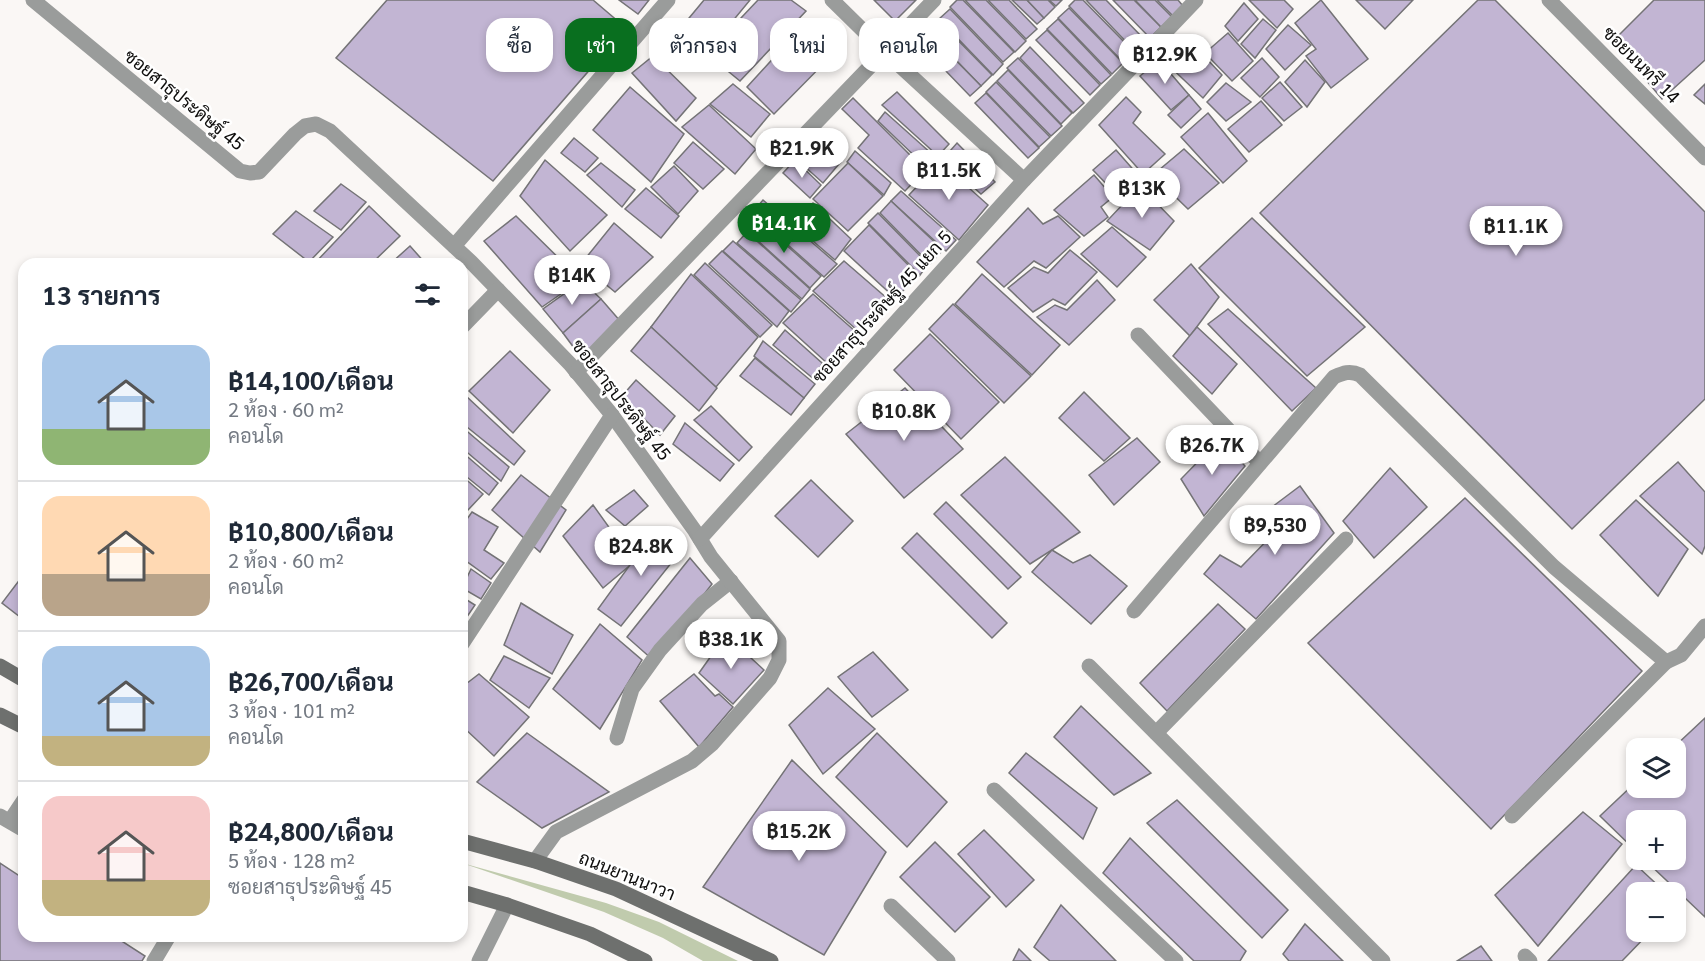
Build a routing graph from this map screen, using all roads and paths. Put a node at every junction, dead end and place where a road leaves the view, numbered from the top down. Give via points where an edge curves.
1 (33, 0) edge
2 (668, 0) edge
3 (832, 0) edge
4 (934, 0) edge
5 (1196, 0) edge
6 (1549, 0) edge
7 (917, 18) edge
8 (859, 26) edge
9 (866, 72) edge
10 (907, 72) edge
11 (1705, 158) edge
12 (1024, 180) junction
13 (454, 246) junction
14 (466, 258) edge
15 (468, 260) edge
16 (498, 290) junction
17 (468, 321) edge
18 (1138, 335) dead end
19 (576, 372) junction
20 (612, 415) junction
21 (1260, 463) junction
22 (700, 539) junction
23 (1346, 539) dead end
24 (731, 581) junction
25 (1134, 611) dead end
26 (1705, 626) edge
27 (468, 635) edge
28 (1666, 662) junction
29 (0, 666) edge
30 (1089, 666) dead end
31 (18, 676) edge
32 (0, 715) edge
33 (18, 724) edge
34 (1156, 733) junction
35 (617, 738) dead end
36 (994, 790) dead end
37 (18, 806) edge
38 (1512, 816) dead end
39 (5, 819) edge
40 (18, 827) edge
41 (468, 843) edge
42 (535, 861) junction
43 (468, 894) edge
44 (507, 905) junction
45 (891, 906) dead end
46 (165, 942) edge
47 (154, 961) edge
48 (479, 961) edge
49 (645, 961) edge
50 (771, 961) edge
51 (948, 961) edge
52 (1176, 961) edge
53 (1383, 961) edge

1 - 13 street, ซอยสาธุประดิษฐ์ 45 via 240,171 259,171 295,134 316,124 330,131
2 - 13 street
3 - 8 street
4 - 7 street
5 - 12 street, ซอยสาธุประดิษฐ์ 45 แยก 5
6 - 11 street, ซอยนนทรี 14
9 - 19 street
10 - 12 street
12 - 22 street, ซอยสาธุประดิษฐ์ 45 แยก 5
13 - 14 street, ซอยสาธุประดิษฐ์ 45
15 - 16 street, ซอยสาธุประดิษฐ์ 45
16 - 17 street
16 - 19 street, ซอยสาธุประดิษฐ์ 45
18 - 21 street
19 - 20 street, ซอยสาธุประดิษฐ์ 45
20 - 22 street, ซอยสาธุประดิษฐ์ 45
20 - 27 street
21 - 25 street
21 - 28 street via 1334,377 1355,372 1554,567
22 - 24 street, ซอยสาธุประดิษฐ์ 45
23 - 34 street
24 - 35 street via 702,604 660,650 632,689
24 - 42 street, ซอยสาธุประดิษฐ์ 45 via 779,641 779,660 770,678 692,761 556,832
26 - 28 street via 1681,655
28 - 38 street
29 - 31 main road
30 - 34 street
32 - 33 main road
34 - 53 street
36 - 52 street
37 - 39 street
39 - 40 street
41 - 42 main road, ถนนยานนาวา
42 - 50 main road, ถนนยานนาวา via 616,889
43 - 44 main road
44 - 48 street
44 - 49 main road via 590,934
45 - 51 street
46 - 47 street

